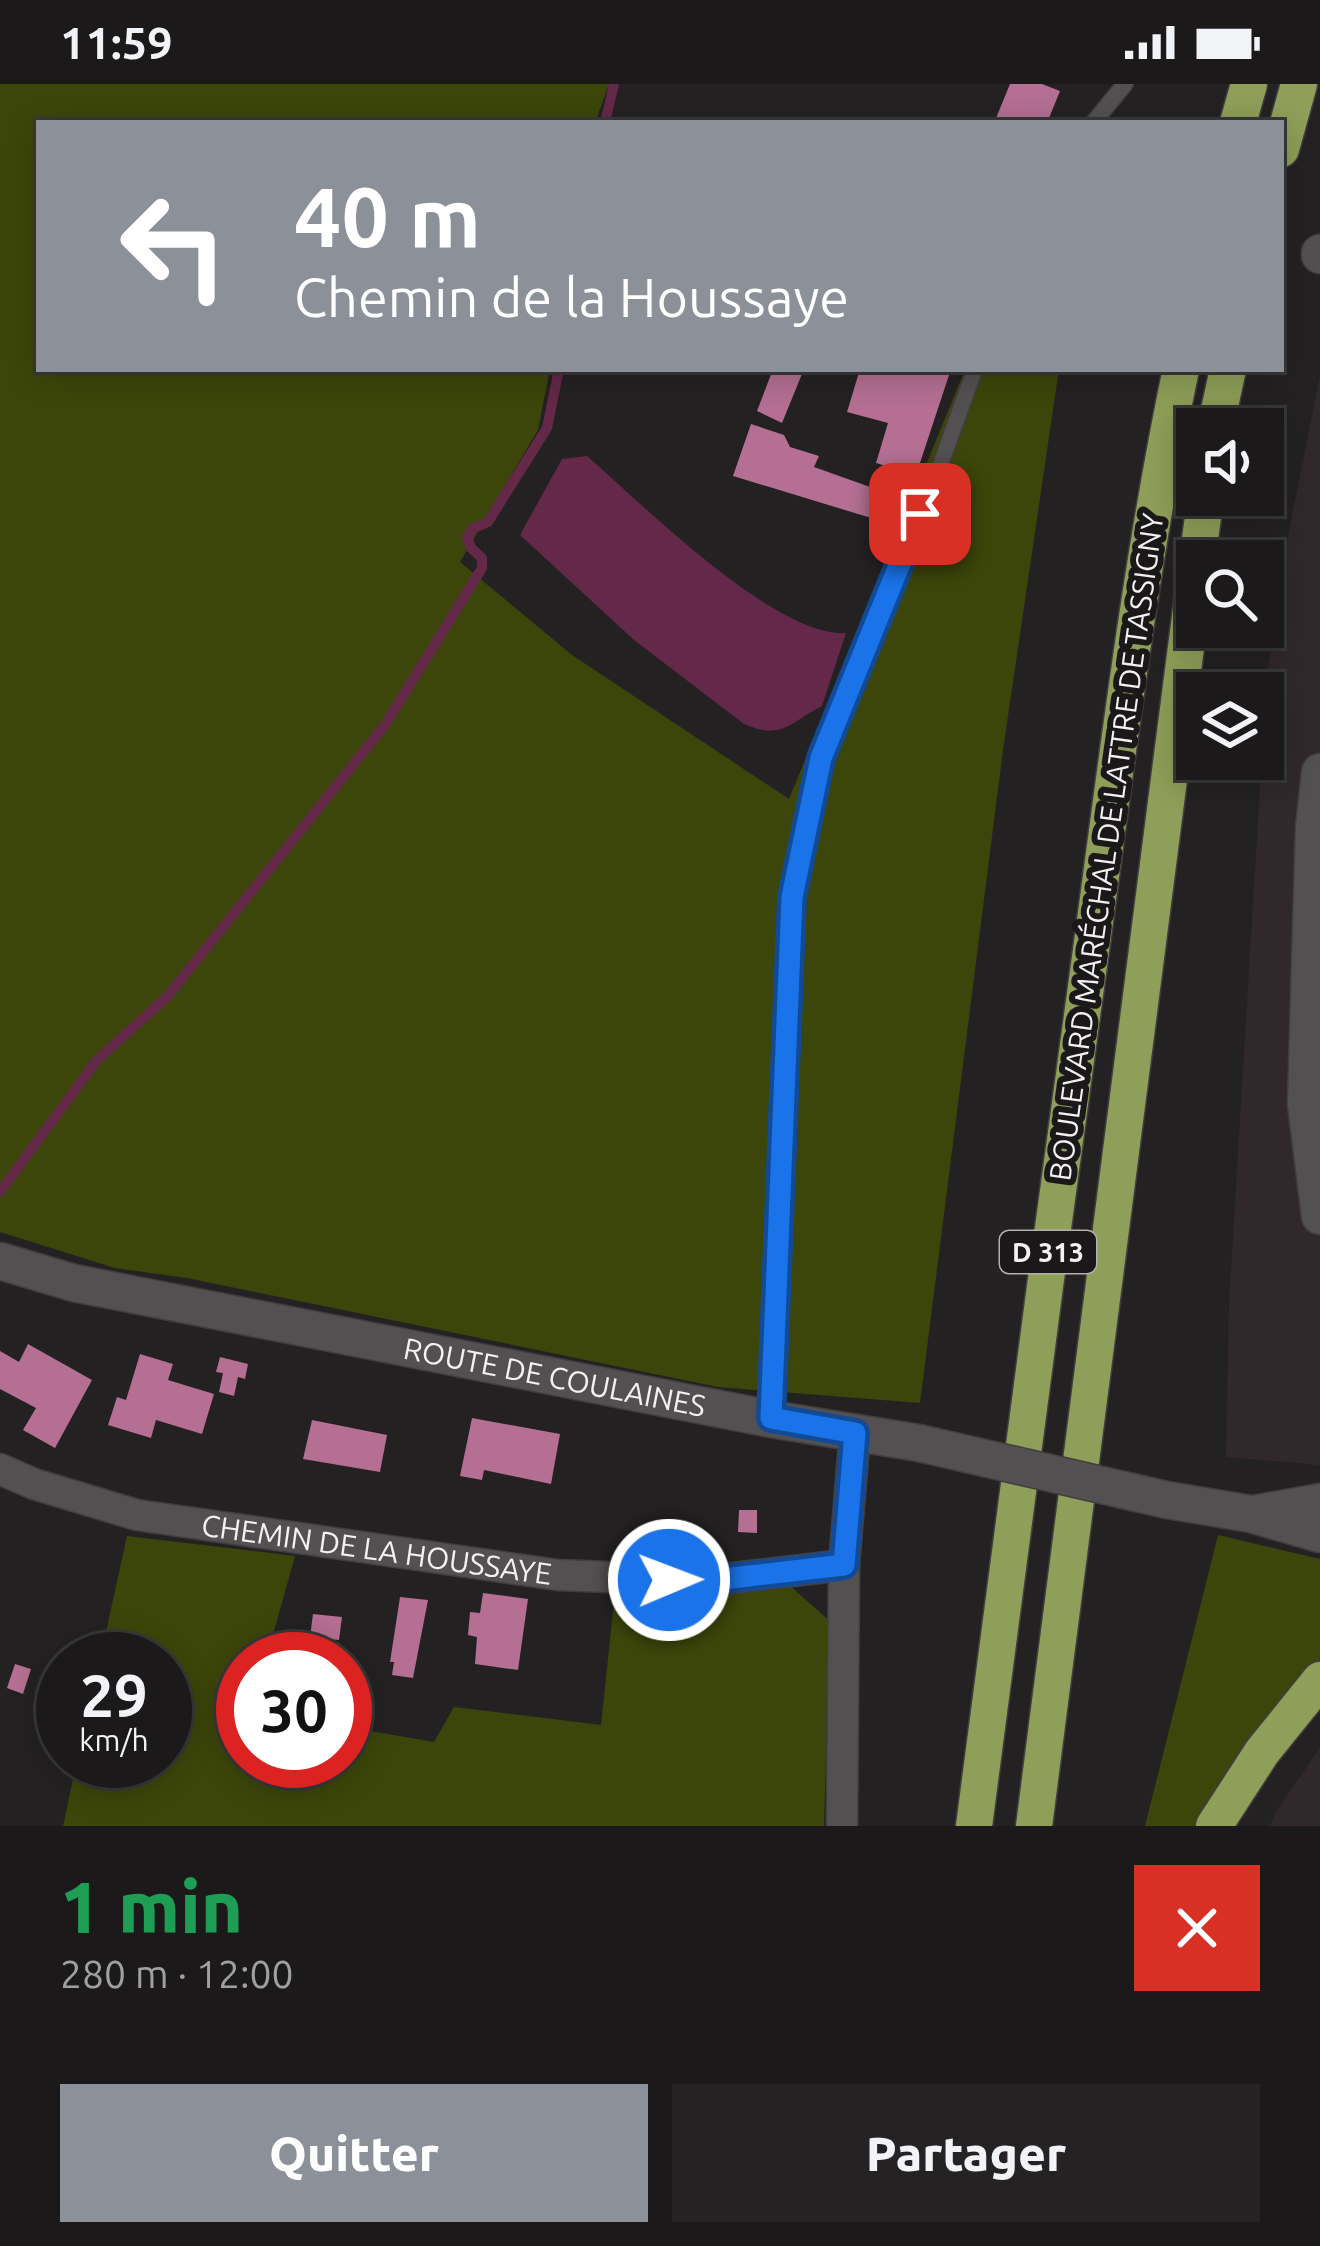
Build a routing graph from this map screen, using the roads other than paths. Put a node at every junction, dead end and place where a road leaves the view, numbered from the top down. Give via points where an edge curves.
1 (1125, 84) edge
2 (1250, 84) edge
3 (1299, 84) edge
4 (1095, 120) edge
5 (1239, 120) edge
6 (1284, 138) edge
7 (974, 372) edge
8 (1180, 372) edge
9 (1227, 372) edge
10 (1220, 408) edge
11 (1186, 648) edge
12 (1320, 772) edge
13 (1320, 1216) edge
14 (0, 1261) edge
15 (771, 1418) junction
16 (855, 1433) junction
17 (0, 1469) edge
18 (1320, 1502) edge
19 (1251, 1514) junction
20 (1320, 1534) edge
21 (844, 1565) junction
22 (1320, 1680) edge
23 (842, 1826) edge
24 (974, 1826) edge
25 (1034, 1826) edge
26 (1214, 1826) edge

1 - 4 lane
2 - 5 highway
3 - 6 highway
7 - 15 lane via 821,758 792,897
8 - 24 highway, BOULEVARD MARÉCHAL DE LATTRE DE TASSIGNY / D 313 via 1129,678
9 - 10 highway
11 - 25 highway, BOULEVARD MARÉCHAL DE LATTRE DE TASSIGNY / D 313
12 - 13 street via 1306,1082
14 - 15 street, ROUTE DE COULAINES via 74,1283
15 - 16 street, ROUTE DE COULAINES
16 - 19 street, ROUTE DE COULAINES, bridge
16 - 21 street
17 - 21 street, CHEMIN DE LA HOUSSAYE via 137,1515 558,1575 706,1581
18 - 19 street, ROUTE DE COULAINES
19 - 20 street, ROUTE DE COULAINES
21 - 23 street
22 - 26 highway

